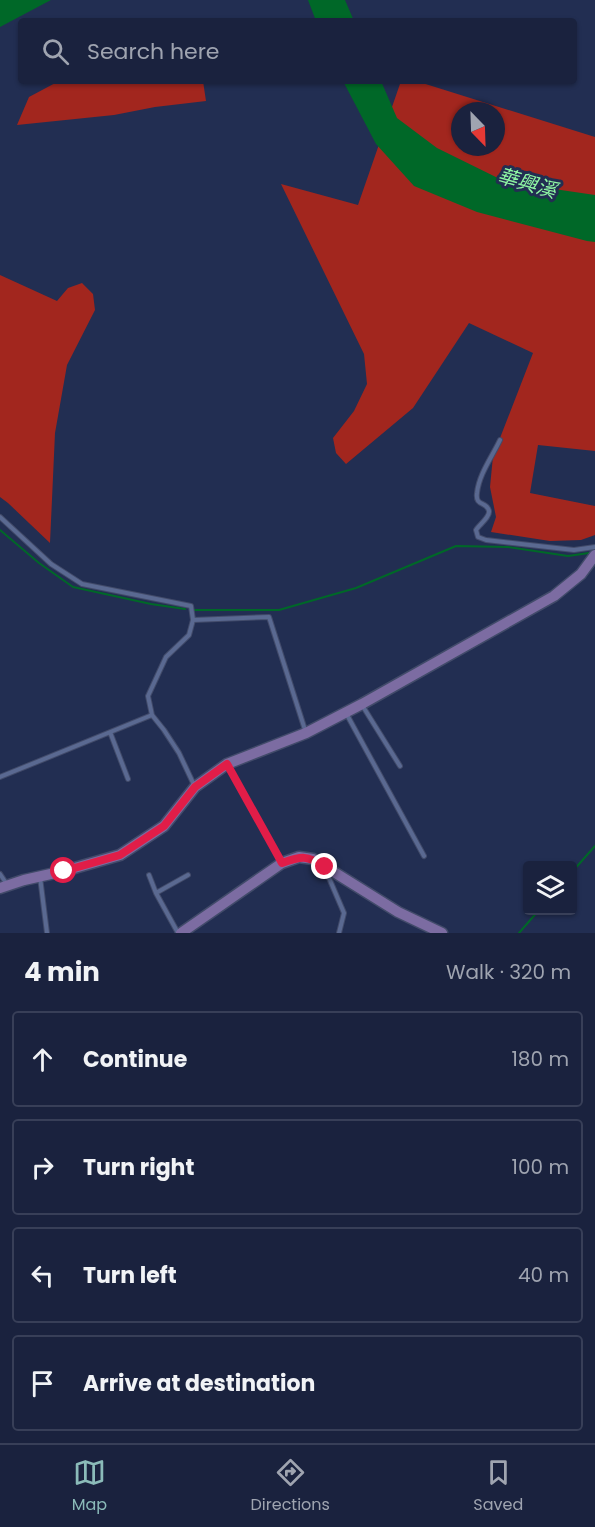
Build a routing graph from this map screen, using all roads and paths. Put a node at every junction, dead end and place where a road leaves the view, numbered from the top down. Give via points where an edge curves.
1 (500, 440) dead end
2 (0, 517) edge
3 (595, 547) edge
4 (595, 555) edge
5 (591, 565) edge
6 (193, 620) junction
7 (362, 704) junction
8 (346, 713) junction
9 (152, 715) junction
10 (110, 732) junction
11 (306, 734) junction
12 (227, 764) junction
13 (400, 766) dead end
14 (0, 777) edge
15 (128, 779) dead end
16 (195, 787) junction
17 (424, 856) dead end
18 (282, 863) junction
19 (325, 867) junction
20 (0, 874) edge
21 (149, 874) dead end
22 (188, 875) dead end
23 (40, 877) junction
24 (4, 887) edge
25 (156, 893) junction
26 (47, 933) edge
27 (180, 933) edge
28 (339, 933) edge
29 (442, 933) edge

1 - 3 lane via 479,481 478,502 489,510 476,530 478,537 574,550
2 - 6 lane via 51,564 82,584 191,606
4 - 5 street
5 - 7 street via 554,596
6 - 9 lane via 189,635 166,657 148,696
6 - 11 lane via 269,617
7 - 8 street
7 - 13 lane
8 - 11 street
8 - 17 lane
9 - 10 lane
9 - 16 lane via 179,753
10 - 14 lane
10 - 15 lane
11 - 12 street
12 - 16 street
12 - 18 lane
16 - 23 street via 164,826 120,855
18 - 19 street via 312,859
18 - 27 street
19 - 28 lane via 344,913
19 - 29 street via 398,912
20 - 24 lane
21 - 25 lane
22 - 25 lane
23 - 24 street
23 - 26 lane
25 - 27 lane

